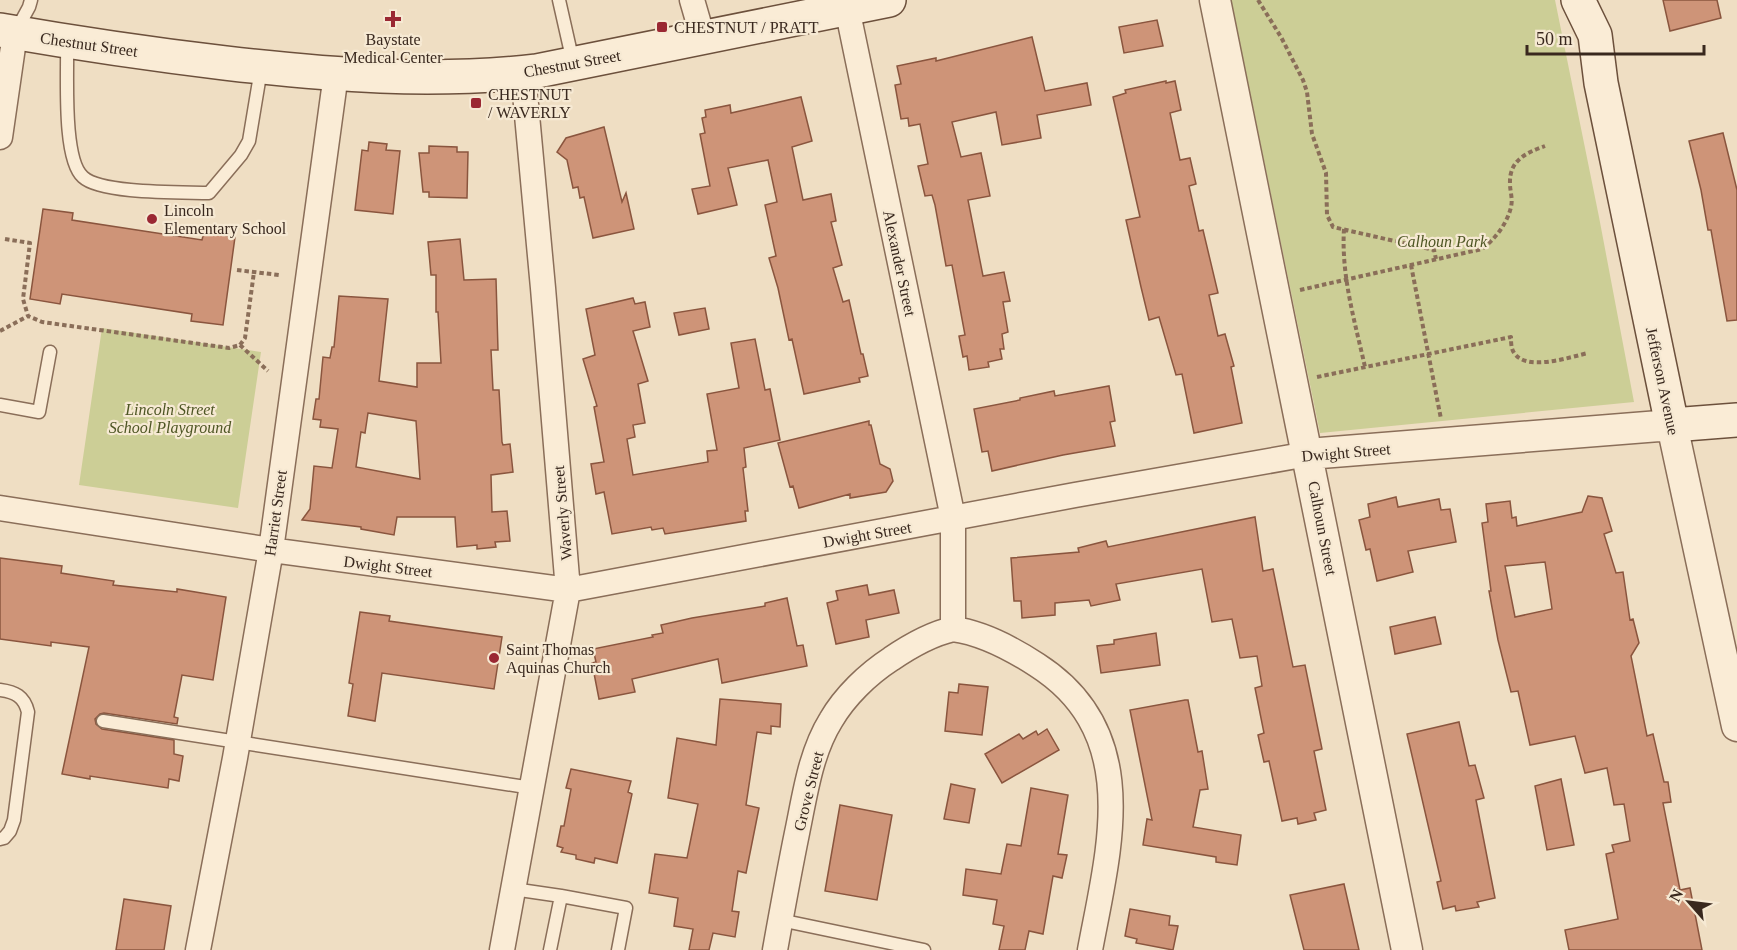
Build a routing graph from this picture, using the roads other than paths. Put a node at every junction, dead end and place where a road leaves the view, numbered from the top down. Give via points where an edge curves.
1 (31, 0) edge
2 (559, 0) edge
3 (692, 0) edge
4 (889, 0) edge
5 (1215, 0) edge
6 (1578, 0) edge
7 (1591, 0) edge
8 (847, 8) junction
9 (7, 32) edge
10 (1595, 35) junction
11 (703, 38) junction
12 (68, 41) junction
13 (574, 63) junction
14 (261, 67) junction
15 (523, 72) junction
16 (336, 74) junction
17 (0, 137) edge
18 (50, 352) dead end
19 (0, 405) edge
20 (1737, 420) edge
21 (1672, 425) junction
22 (1308, 454) junction
23 (0, 508) edge
24 (953, 518) junction
25 (271, 550) junction
26 (568, 590) junction
27 (953, 630) junction
28 (1731, 668) edge
29 (0, 690) edge
30 (103, 721) dead end
31 (1737, 726) edge
32 (238, 741) junction
33 (532, 788) junction
34 (0, 838) edge
35 (513, 889) junction
36 (561, 896) junction
37 (780, 920) junction
38 (505, 949) edge
39 (198, 950) edge
40 (550, 950) edge
41 (618, 950) edge
42 (775, 950) edge
43 (924, 950) edge
44 (1090, 950) edge
45 (1407, 950) edge

1 - 9 lane
2 - 13 lane
3 - 11 street
4 - 8 main road, Chestnut Street
5 - 22 street, Calhoun Street
6 - 10 main road, Jefferson Avenue
7 - 10 street, Jefferson Avenue
8 - 11 main road, Chestnut Street
8 - 24 street, Alexander Street
9 - 12 main road, Chestnut Street
9 - 17 street
10 - 21 main road, Jefferson Avenue via 1601,83
11 - 13 main road, Chestnut Street
12 - 14 main road, Chestnut Street
12 - 14 lane via 68,131 81,176 93,183 135,191 209,193 249,141
13 - 15 main road, Chestnut Street
14 - 16 main road, Chestnut Street
15 - 16 main road, Chestnut Street via 458,78
15 - 26 street, Waverly Street
16 - 25 street, Harriet Street
18 - 19 lane via 39,412
20 - 21 main road, Dwight Street
21 - 22 street, Dwight Street
21 - 28 street, Jefferson Avenue
22 - 24 street, Dwight Street
22 - 45 street, Calhoun Street
23 - 25 street, Dwight Street
24 - 26 street, Dwight Street
24 - 27 street
25 - 26 street, Dwight Street
25 - 32 street, Harriet Street
26 - 33 street, Waverly Street
27 - 37 street, Grove Street via 918,642 884,664 855,689 831,719 809,774
27 - 44 street via 984,636 1045,670 1082,708 1096,731 1106,755 1110,817 1109,848
28 - 31 street, Jefferson Avenue
29 - 34 lane via 21,697 28,712 14,820 10,831
30 - 32 lane
32 - 33 lane
32 - 39 street, Harriet Street
33 - 35 street, Waverly Street
35 - 36 lane
35 - 38 street, Waverly Street
36 - 40 lane
36 - 41 lane via 626,908
37 - 42 street, Grove Street
37 - 43 lane

